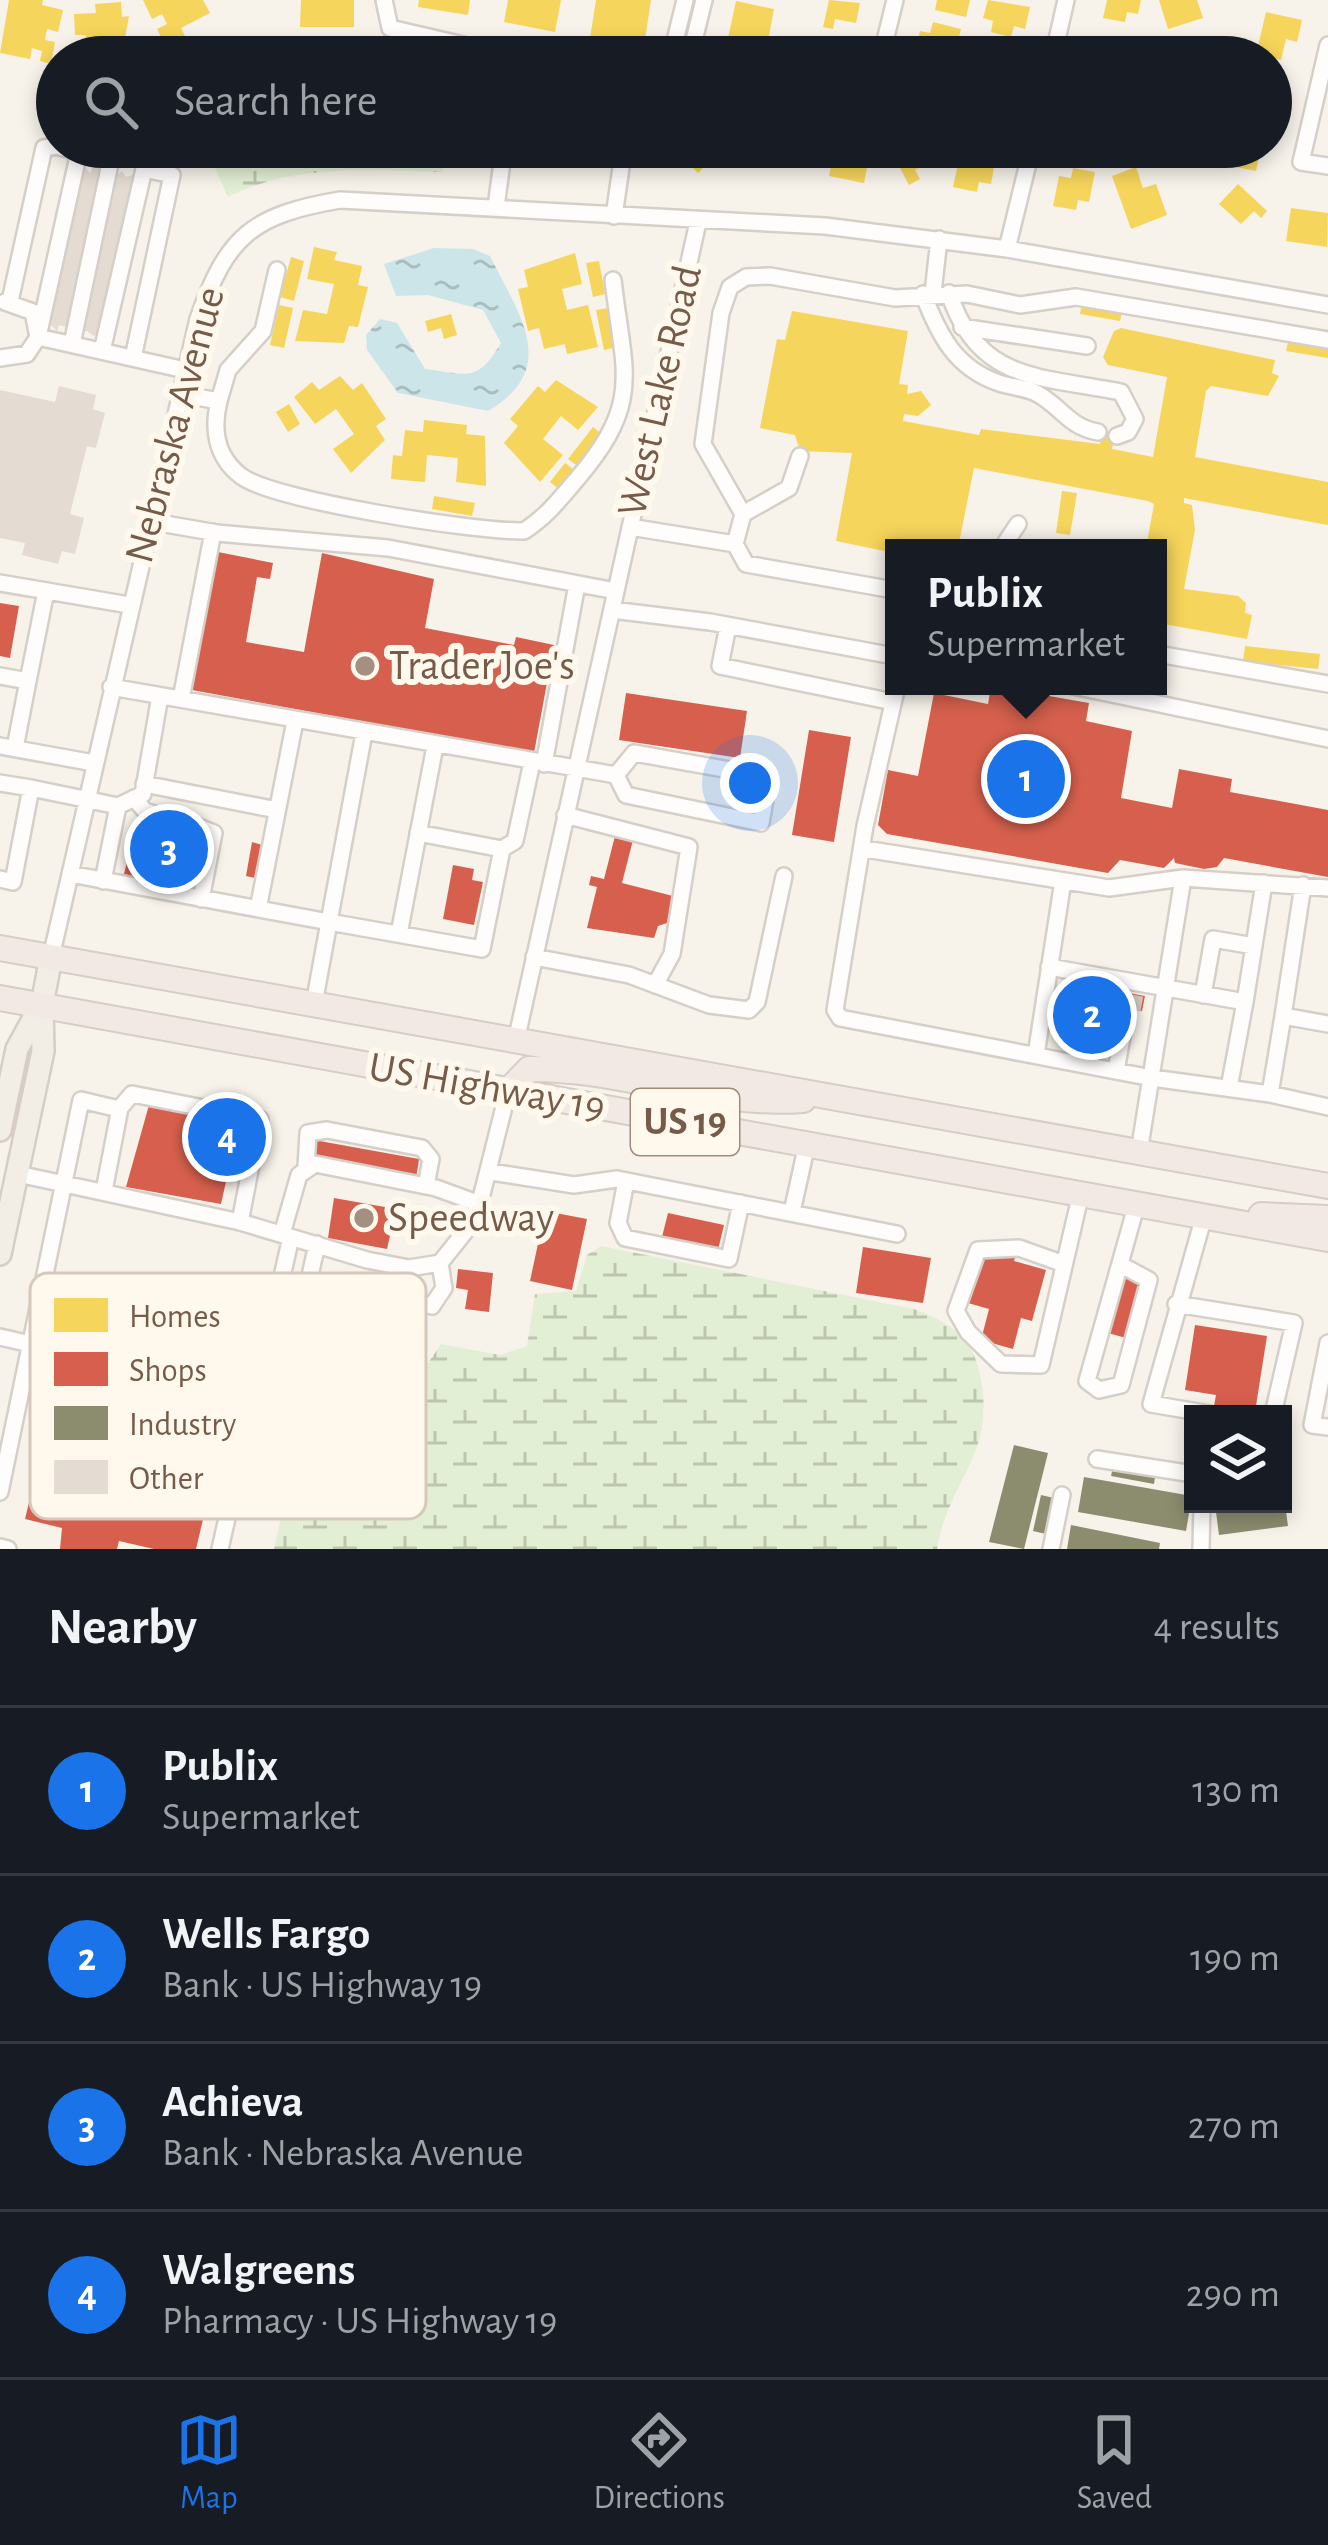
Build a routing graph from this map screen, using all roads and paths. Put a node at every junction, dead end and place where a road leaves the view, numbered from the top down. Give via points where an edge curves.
1 (384, 0) edge
2 (685, 0) edge
3 (704, 0) edge
4 (895, 0) edge
5 (1066, 0) edge
6 (424, 36) edge
7 (677, 36) edge
8 (695, 36) edge
9 (886, 36) edge
10 (1058, 36) edge
11 (1328, 45) edge
12 (1328, 166) edge
13 (39, 168) edge
14 (75, 168) edge
15 (109, 168) edge
16 (501, 168) edge
17 (621, 168) edge
18 (1027, 168) edge
19 (496, 207) junction
20 (614, 216) junction
21 (698, 222) junction
22 (939, 239) junction
23 (1007, 249) junction
24 (278, 270) dead end
25 (613, 280) dead end
26 (935, 293) junction
27 (5, 302) edge
28 (1328, 305) edge
29 (962, 327) junction
30 (38, 337) junction
31 (1328, 340) edge
32 (72, 344) junction
33 (1088, 346) dead end
34 (102, 351) junction
35 (0, 358) edge
36 (133, 358) junction
37 (185, 370) junction
38 (179, 394) junction
39 (219, 401) junction
40 (1098, 432) dead end
41 (1117, 436) dead end
42 (800, 456) dead end
43 (743, 514) junction
44 (148, 521) junction
45 (1018, 524) dead end
46 (630, 527) junction
47 (213, 532) junction
48 (1008, 539) edge
49 (735, 544) junction
50 (0, 583) edge
51 (577, 584) junction
52 (885, 588) edge
53 (46, 591) junction
54 (616, 591) junction
55 (129, 605) junction
56 (612, 610) junction
57 (728, 626) junction
58 (885, 654) edge
59 (1167, 656) edge
60 (0, 676) edge
61 (28, 681) junction
62 (1328, 684) edge
63 (111, 687) junction
64 (885, 692) edge
65 (895, 695) edge
66 (1116, 695) edge
67 (160, 696) junction
68 (181, 700) junction
69 (295, 721) junction
70 (364, 733) junction
71 (1328, 739) edge
72 (435, 746) junction
73 (8, 747) edge
74 (94, 763) junction
75 (538, 763) junction
76 (575, 770) junction
77 (616, 775) junction
78 (0, 783) edge
79 (31, 788) junction
80 (139, 791) junction
81 (87, 798) junction
82 (118, 806) junction
83 (278, 810) junction
84 (566, 815) junction
85 (170, 818) dead end
86 (191, 824) dead end
87 (418, 832) junction
88 (502, 849) junction
89 (865, 849) junction
90 (70, 874) junction
91 (784, 876) dead end
92 (1184, 878) junction
93 (0, 879) edge
94 (103, 881) junction
95 (1063, 881) junction
96 (1264, 883) junction
97 (1303, 885) junction
98 (1328, 888) edge
99 (201, 899) junction
100 (258, 909) junction
101 (329, 922) junction
102 (399, 934) junction
103 (1254, 946) junction
104 (4, 949) edge
105 (51, 957) junction
106 (535, 957) junction
107 (1049, 967) junction
108 (655, 986) junction
109 (1166, 988) junction
110 (1129, 994) junction
111 (1203, 995) junction
112 (0, 998) edge
113 (1245, 1002) junction
114 (314, 1004) junction
115 (41, 1005) junction
116 (1282, 1016) junction
117 (1328, 1024) edge
118 (516, 1041) junction
119 (1036, 1055) junction
120 (1116, 1071) junction
121 (1152, 1078) junction
122 (1229, 1088) junction
123 (508, 1091) junction
124 (1270, 1094) junction
125 (841, 1098) junction
126 (1328, 1106) edge
127 (120, 1108) junction
128 (0, 1130) edge
129 (807, 1144) junction
130 (1139, 1152) junction
131 (306, 1167) junction
132 (491, 1172) junction
133 (18, 1174) junction
134 (626, 1181) junction
135 (64, 1182) junction
136 (426, 1186) junction
137 (1328, 1186) edge
138 (104, 1191) junction
139 (1081, 1193) junction
140 (742, 1203) junction
141 (1137, 1203) junction
142 (481, 1204) junction
143 (792, 1212) junction
144 (1204, 1216) junction
145 (1328, 1218) edge
146 (240, 1222) junction
147 (897, 1234) dead end
148 (286, 1235) junction
149 (1328, 1239) edge
150 (317, 1244) junction
151 (0, 1254) edge
152 (440, 1263) junction
153 (1064, 1264) junction
154 (1123, 1265) junction
155 (41, 1273) edge
156 (279, 1273) edge
157 (311, 1273) edge
158 (1176, 1304) junction
159 (426, 1305) edge
160 (30, 1317) edge
161 (0, 1337) edge
162 (24, 1341) junction
163 (30, 1342) edge
164 (1328, 1342) edge
165 (0, 1349) edge
166 (1275, 1405) edge
167 (1184, 1410) edge
168 (1328, 1427) edge
169 (1097, 1459) dead end
170 (1184, 1473) edge
171 (0, 1492) edge
172 (1062, 1495) dead end
173 (1202, 1513) edge
174 (227, 1519) edge
175 (220, 1549) edge
176 (1051, 1549) edge
177 (1201, 1549) edge

1 - 6 street via 390,28
2 - 7 street
3 - 8 street
4 - 9 street
5 - 10 street
11 - 12 street via 1301,162
13 - 27 street
14 - 30 street
15 - 32 street
16 - 19 street
17 - 20 street
18 - 23 street
19 - 20 street, Nebraska Avenue
19 - 37 street, Nebraska Avenue via 340,200 270,219 216,267
20 - 21 street, Nebraska Avenue
21 - 22 street, West Lake Road
21 - 46 street, West Lake Road
22 - 23 street, West Lake Road
22 - 26 street
23 - 28 street, West Lake Road
24 - 39 street via 263,331 228,370
25 - 39 street via 626,388 618,425 542,520 524,531 312,499 242,478 218,442
26 - 29 street
26 - 31 street via 1020,304 1076,297
26 - 40 street via 946,346 962,363 1038,393 1076,428
26 - 43 street via 895,298 770,276 730,287 703,444
27 - 30 street via 32,313
29 - 33 street
29 - 41 street via 992,362 1060,384 1121,392 1136,419
30 - 32 street
30 - 35 street via 27,353
32 - 34 street
34 - 36 street
34 - 36 street via 144,169 172,175
36 - 37 street
37 - 38 street, Nebraska Avenue
38 - 39 street
38 - 44 street, Nebraska Avenue
42 - 43 street via 789,488
43 - 49 street
44 - 47 street
44 - 55 street, Nebraska Avenue
45 - 48 street
46 - 49 street
46 - 54 street, West Lake Road
47 - 51 street via 388,548
47 - 68 street
49 - 52 street via 746,564
50 - 53 street
51 - 54 street
51 - 75 street
53 - 55 street
53 - 61 street
54 - 56 street, West Lake Road
55 - 63 street, Nebraska Avenue
56 - 57 street
56 - 76 street, West Lake Road
57 - 58 street
57 - 64 street via 720,666
59 - 62 street
60 - 61 street
61 - 73 street
63 - 67 street
63 - 74 street, Nebraska Avenue
65 - 89 street
66 - 71 street
67 - 68 street
67 - 80 street
68 - 69 street
69 - 70 street
69 - 83 street
70 - 72 street
70 - 101 street
72 - 75 street
72 - 87 street
73 - 74 street
74 - 81 street, Nebraska Avenue
75 - 76 street
75 - 88 street via 515,841
76 - 77 street
76 - 84 street, West Lake Road
77 - 77 street via 626,795 761,823 769,777 634,753
78 - 79 street
79 - 81 street
79 - 93 street via 13,882
80 - 82 street
80 - 83 street
80 - 85 street via 145,811
81 - 82 street
81 - 90 street, Nebraska Avenue
82 - 94 street
83 - 100 street
84 - 106 street, West Lake Road
84 - 108 street via 689,847 672,954
86 - 99 street via 214,833
87 - 88 street
87 - 102 street
88 - 102 street via 482,949
89 - 95 street
89 - 119 street via 835,1010 840,1018
90 - 94 street
90 - 105 street, Nebraska Avenue
91 - 108 street via 749,1010
92 - 95 street via 1109,888
92 - 96 street
92 - 109 street
94 - 99 street
95 - 107 street
96 - 97 street
96 - 103 street
97 - 98 street
97 - 116 street
99 - 100 street
100 - 101 street
101 - 102 street
101 - 114 street
103 - 111 street via 1213,939
103 - 113 street
104 - 105 highway, US 19
105 - 114 highway, US Highway 19 / US 19
105 - 115 main road, Nebraska Avenue
106 - 108 street
106 - 118 street, West Lake Road
107 - 110 street
107 - 119 street
109 - 110 street
109 - 111 street
109 - 121 street
110 - 120 street via 1116,1024 1123,1031
111 - 113 street
112 - 115 highway, US Highway 19 / US 19
113 - 122 street
114 - 118 highway, US Highway 19 / US 19
115 - 123 highway, US Highway 19 / US 19
115 - 128 main road, Nebraska Avenue via 17,1049
115 - 133 main road, Nebraska Avenue via 43,1051
116 - 117 street
116 - 124 street
118 - 125 highway, US Highway 19 / US 19
119 - 120 street
120 - 121 street
121 - 122 street
121 - 130 street
122 - 124 street
123 - 125 highway via 529,1069 569,1069 760,1103
123 - 129 highway, US Highway 19 / US 19
123 - 132 street
124 - 126 street
125 - 130 highway, US Highway 19 / US 19
127 - 135 street via 81,1100
127 - 138 street
127 - 146 street via 132,1094 260,1119
129 - 139 highway, US Highway 19 / US 19
129 - 143 street
130 - 137 highway, US Highway 19 / US 19
131 - 136 street
131 - 136 street via 308,1133 327,1130 422,1148 431,1159
131 - 148 street
132 - 134 street via 574,1185
132 - 142 street
133 - 135 street
133 - 151 main road, Nebraska Avenue
134 - 140 street
134 - 140 street via 618,1223 625,1238 729,1259
135 - 138 street
135 - 155 street
136 - 142 street
138 - 146 street
139 - 141 highway, US Highway 19 / US 19
139 - 153 street
140 - 143 street
141 - 144 highway, US Highway 19 / US 19
141 - 154 street
142 - 152 street
143 - 147 street
144 - 145 highway
144 - 149 highway, US Highway 19 / US 19
144 - 158 street
146 - 148 street
148 - 150 street
148 - 156 street
150 - 152 street via 409,1268
150 - 157 street
152 - 159 street via 444,1288
153 - 153 street via 1041,1365 1001,1364 956,1311 978,1250 1005,1246
154 - 154 street via 1113,1274 1087,1381 1099,1390 1121,1385 1149,1280
158 - 166 street via 1294,1323
158 - 167 street via 1150,1404
160 - 162 street
161 - 162 street
162 - 163 street
162 - 165 street
162 - 171 street
164 - 168 street via 1312,1425
169 - 170 street
172 - 176 street
173 - 177 street
174 - 175 street

